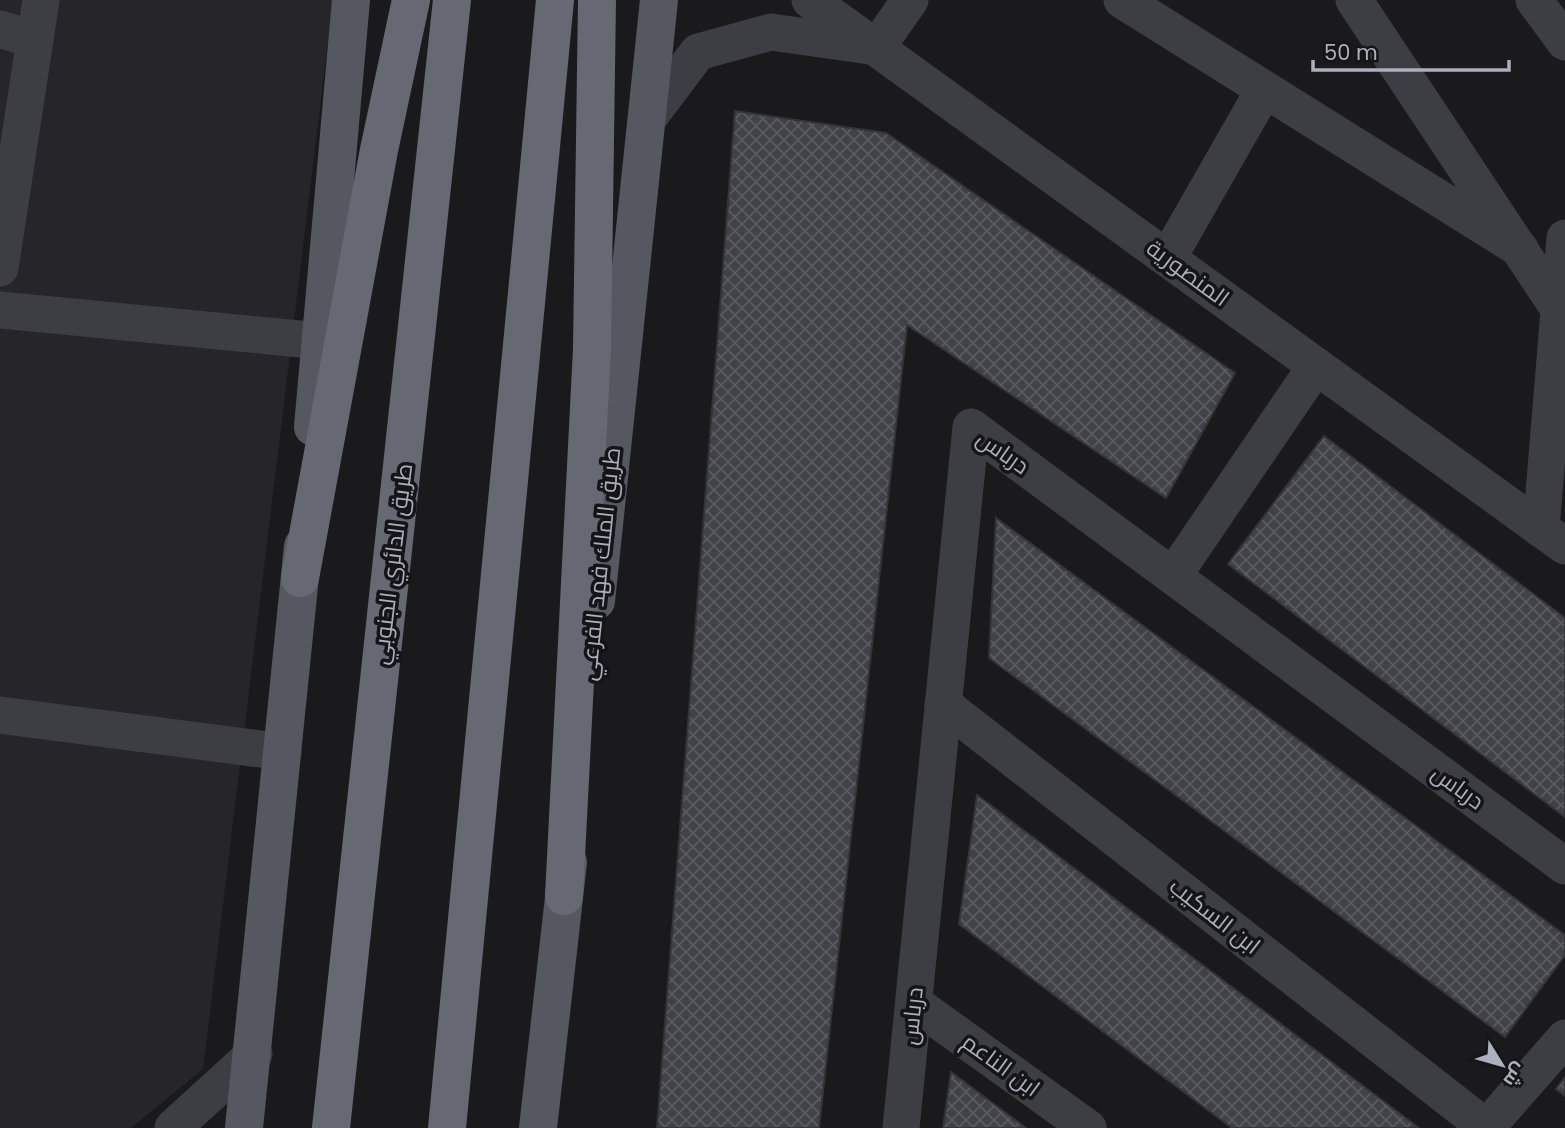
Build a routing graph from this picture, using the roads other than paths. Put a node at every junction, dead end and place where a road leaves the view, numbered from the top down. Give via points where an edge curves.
1 (41, 0) edge
2 (351, 0) edge
3 (411, 0) edge
4 (452, 0) edge
5 (555, 0) edge
6 (597, 0) edge
7 (659, 0) edge
8 (810, 0) edge
9 (910, 0) edge
10 (1122, 0) edge
11 (1354, 0) edge
12 (1534, 0) edge
13 (0, 29) edge
14 (35, 40) junction
15 (1565, 41) edge
16 (877, 47) junction
17 (1264, 89) junction
18 (646, 121) junction
19 (1565, 238) edge
20 (1520, 249) junction
21 (1168, 258) junction
22 (0, 268) edge
23 (1559, 309) junction
24 (0, 310) edge
25 (321, 341) junction
26 (1316, 366) junction
27 (1553, 538) edge
28 (1173, 576) junction
29 (300, 578) junction
30 (943, 704) junction
31 (0, 715) edge
32 (283, 752) junction
33 (1565, 866) edge
34 (564, 896) junction
35 (914, 1003) junction
36 (1565, 1038) edge
37 (254, 1054) junction
38 (173, 1128) edge
39 (244, 1128) edge
40 (331, 1128) edge
41 (447, 1128) edge
42 (538, 1128) edge
43 (901, 1128) edge
44 (1088, 1128) edge
45 (1487, 1128) edge

1 - 14 street
2 - 25 main road
3 - 29 highway
4 - 40 highway, طريق الدائري الجنوبي
5 - 41 highway
6 - 34 highway via 592,349
7 - 18 main road, طريق الملك فهد الفرعي
8 - 16 street, المنصورية
9 - 16 street
10 - 17 street
11 - 20 street
12 - 15 street
13 - 14 street
14 - 22 street
16 - 18 street via 771,32 698,52
16 - 21 street, المنصورية
17 - 20 street
17 - 21 street
18 - 34 main road, طريق الملك فهد الفرعي
19 - 23 street
20 - 23 street
21 - 26 street, المنصورية
23 - 27 street
24 - 25 street
25 - 29 main road
26 - 27 street, المنصورية
26 - 28 street
28 - 30 street, درباس via 971,427
28 - 33 street, درباس
29 - 32 main road
30 - 35 street, درباس
30 - 45 street, ابن السكيب
31 - 32 street
32 - 37 main road
34 - 42 main road, طريق الملك فهد الفرعي
35 - 43 street, درباس
35 - 44 street, ابن الناعم
36 - 45 street
37 - 38 street
37 - 39 main road

